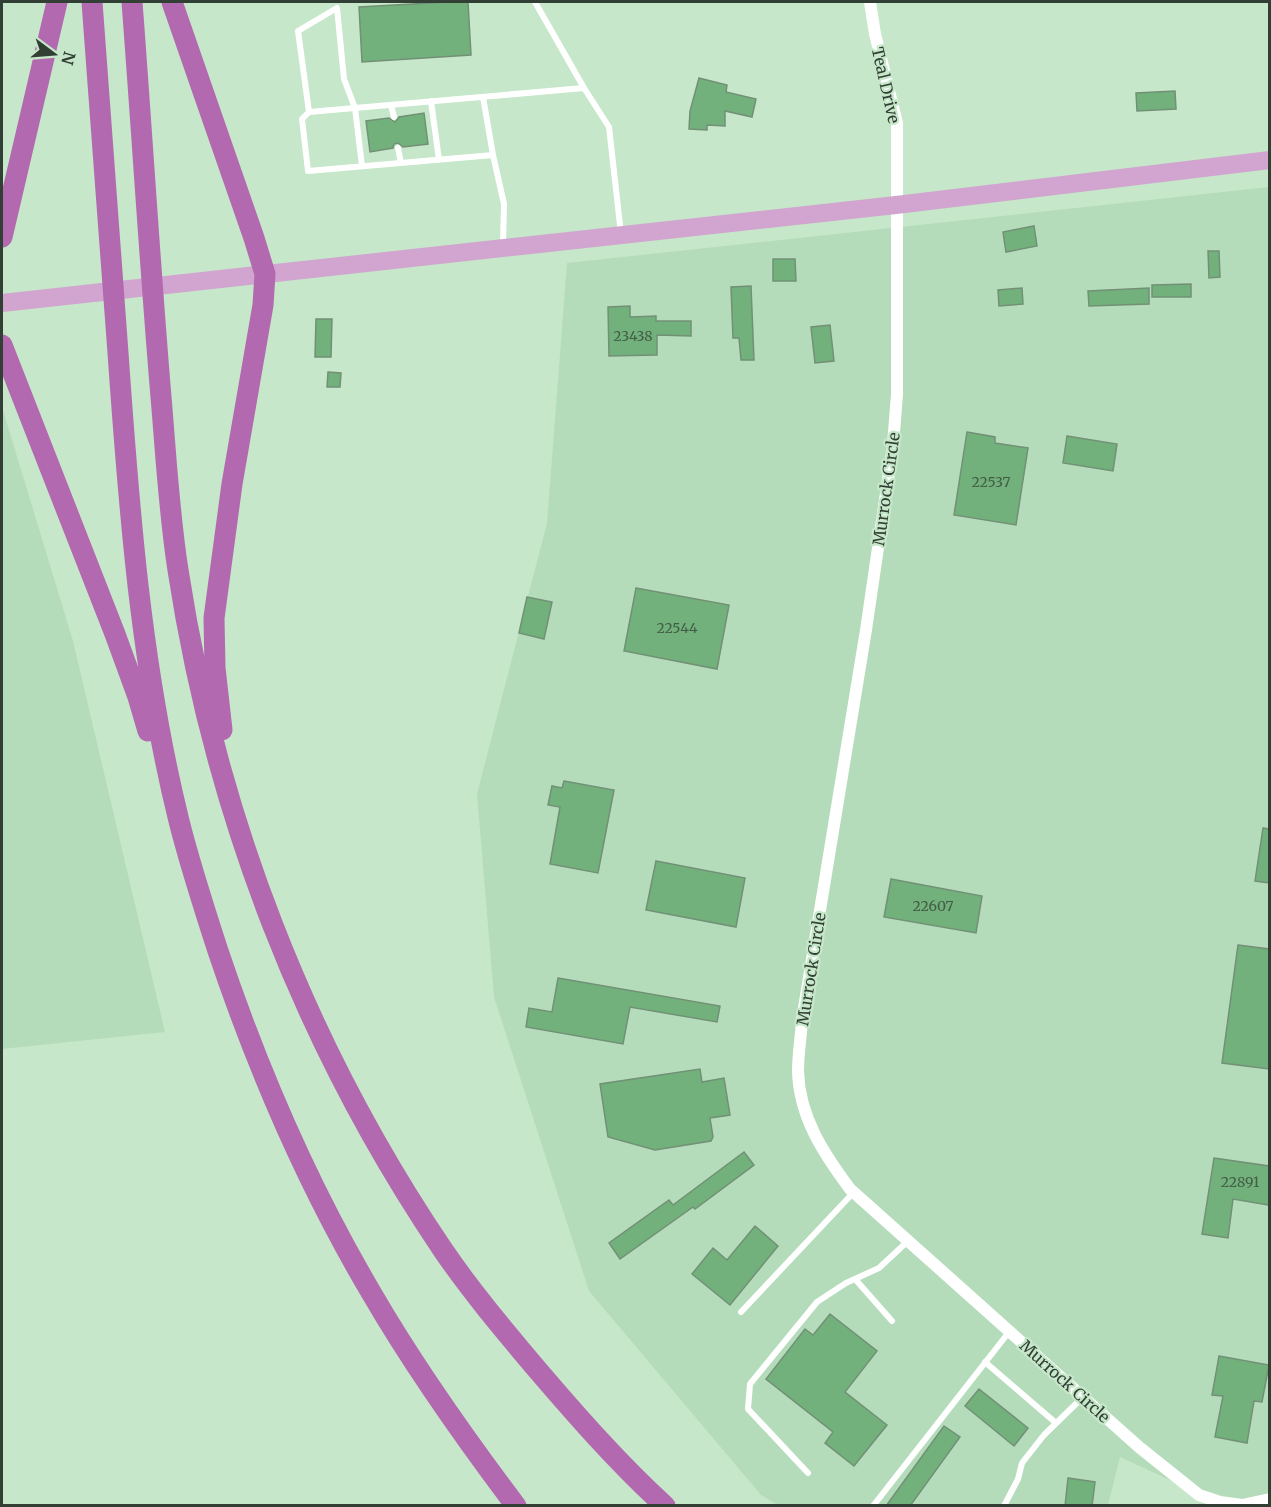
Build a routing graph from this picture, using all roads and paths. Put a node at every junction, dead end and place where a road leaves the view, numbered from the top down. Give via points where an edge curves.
1 (57, 2) edge
2 (92, 2) edge
3 (132, 2) edge
4 (172, 2) edge
5 (535, 2) edge
6 (870, 2) edge
7 (584, 88) junction
8 (483, 97) junction
9 (430, 101) junction
10 (392, 105) junction
11 (355, 108) junction
12 (309, 112) junction
13 (394, 117) dead end
14 (398, 147) dead end
15 (493, 155) junction
16 (439, 160) junction
17 (1269, 160) edge
18 (401, 163) junction
19 (362, 166) junction
20 (896, 205) junction
21 (621, 235) junction
22 (2, 237) edge
23 (503, 248) junction
24 (265, 274) junction
25 (2, 303) edge
26 (2, 345) edge
27 (178, 820) junction
28 (240, 834) junction
29 (854, 1192) junction
30 (909, 1241) junction
31 (855, 1279) junction
32 (741, 1312) dead end
33 (892, 1322) dead end
34 (1010, 1331) junction
35 (985, 1362) junction
36 (1083, 1397) junction
37 (1056, 1423) junction
38 (808, 1473) dead end
39 (1269, 1499) edge
40 (516, 1506) edge
41 (665, 1506) edge
42 (873, 1506) edge
43 (1004, 1506) edge

1 - 22 highway
2 - 27 highway via 136,574
3 - 28 highway via 156,344 177,567 196,677
4 - 24 highway
5 - 7 lane
6 - 20 street, Teal Drive via 897,123
7 - 8 lane
7 - 21 lane via 609,127
8 - 9 lane
8 - 15 lane
9 - 10 lane
9 - 16 lane
10 - 11 lane
10 - 13 lane
11 - 12 lane
11 - 12 lane via 344,79 337,8 298,31
11 - 19 lane
12 - 19 lane via 302,119 308,171
14 - 18 lane
15 - 16 lane
15 - 23 lane via 504,204
16 - 18 lane
17 - 20 main road
18 - 19 lane
20 - 21 main road
20 - 29 street, Murrock Circle via 897,394 893,445 802,1020 798,1071 811,1129 824,1154
21 - 23 main road
23 - 24 main road
24 - 25 main road
24 - 28 highway via 214,618 220,719
26 - 27 highway via 115,634 138,697 158,774
27 - 40 highway via 240,1015 268,1086 334,1226 377,1303 463,1435
28 - 41 highway via 269,918 333,1064 444,1252 570,1409
29 - 30 street, Murrock Circle
29 - 32 lane
30 - 31 lane via 879,1268
30 - 34 street, Murrock Circle
31 - 33 lane
31 - 38 lane via 817,1302 750,1384 748,1409
34 - 35 lane
34 - 36 street, Murrock Circle
35 - 37 lane
35 - 42 lane
36 - 37 lane
36 - 39 street, Murrock Circle via 1199,1494 1242,1505
37 - 43 lane via 1022,1463

